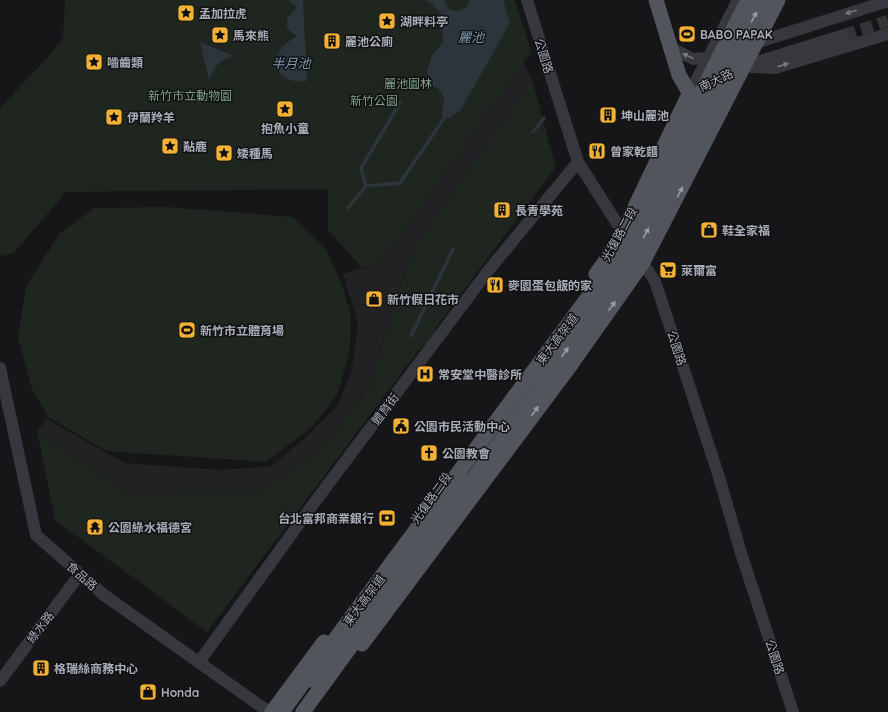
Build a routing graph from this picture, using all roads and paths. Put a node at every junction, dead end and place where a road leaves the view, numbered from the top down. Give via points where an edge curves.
1 (527, 0) edge
2 (656, 0) edge
3 (738, 0) edge
4 (748, 0) edge
5 (762, 0) edge
6 (778, 0) edge
7 (785, 0) edge
8 (888, 1) edge
9 (726, 24) junction
10 (888, 34) edge
11 (844, 35) tunnel mouth
12 (757, 42) junction
13 (670, 47) junction
14 (708, 58) junction
15 (744, 66) junction
16 (690, 92) junction
17 (709, 135) junction
18 (578, 162) junction
19 (623, 232) junction
20 (642, 264) junction
21 (549, 350) junction
22 (0, 368) edge
23 (80, 574) junction
24 (199, 662) junction
25 (0, 681) edge
26 (271, 712) edge
27 (282, 712) edge
28 (303, 712) edge
29 (311, 712) edge
30 (793, 712) edge

1 - 18 street, 公園路
2 - 13 main road, 南大路
3 - 9 street, 光復路二段
4 - 21 main road, 東大高架道, bridge via 620,254
28 -> 5 main road, 東大高架道, bridge via 628,266
6 - 12 main road
7 - 12 street via 767,34
8 -> 12 street
9 - 12 street via 730,39 740,45
9 - 14 street, 光復路二段
15 -> 10 street via 774,68
11 - 15 street
12 - 14 street
12 - 15 main road
14 -> 13 street, 南大路 via 693,59
13 - 16 main road, 南大路 via 683,84
14 - 16 street, 光復路二段
15 - 16 street, 南大路
15 - 17 main road
16 - 17 main road
16 - 19 main road, 光復路二段
20 -> 17 main road
18 - 19 street, 公園路
18 - 24 street, 體育街 via 488,271
19 - 20 street, 公園路
19 - 26 main road, 光復路二段 via 602,266
29 -> 20 main road via 570,366
20 - 30 street, 公園路 via 656,281
21 - 26 main road via 544,371 325,666
21 - 27 main road, 東大高架道, bridge
22 - 23 street, 食品路 via 36,535
23 - 24 street, 食品路 via 104,595
23 - 25 street, 綠水路
24 - 26 street, 食品路

